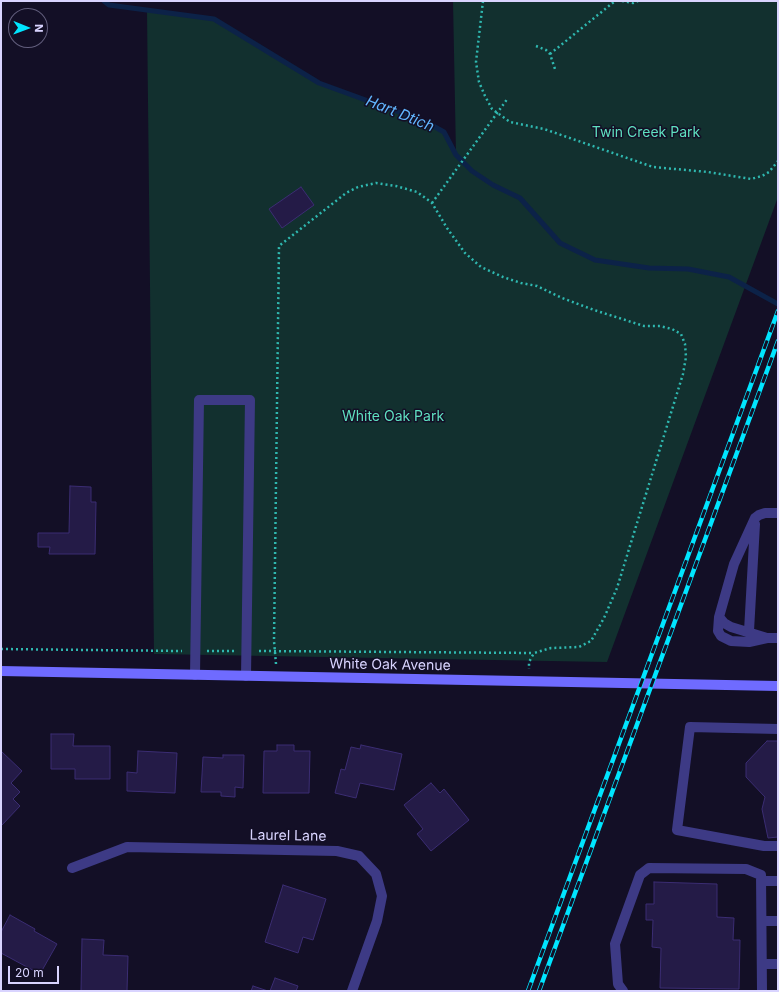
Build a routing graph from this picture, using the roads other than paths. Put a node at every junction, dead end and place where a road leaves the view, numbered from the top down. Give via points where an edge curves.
1 (778, 513) edge
2 (755, 518) junction
3 (719, 617) junction
4 (749, 631) junction
5 (767, 638) junction
6 (778, 638) edge
7 (1, 671) edge
8 (195, 675) junction
9 (246, 676) junction
10 (778, 686) edge
11 (778, 730) edge
12 (778, 846) edge
13 (72, 868) dead end
14 (761, 881) junction
15 (778, 881) edge
16 (762, 921) junction
17 (778, 921) edge
18 (762, 964) junction
19 (778, 964) edge
20 (352, 991) edge
21 (623, 991) edge
22 (762, 991) edge

1 - 2 street via 765,513
2 - 3 street via 734,564
2 - 4 street
3 - 4 street via 724,624
3 - 5 street via 718,631 721,636 731,641 749,642
4 - 5 street
5 - 6 street
7 - 8 street, White Oak Avenue
8 - 9 street, White Oak Avenue
8 - 9 street via 199,400 250,400
9 - 10 street, White Oak Avenue
11 - 12 street via 690,727 677,830 764,846
13 - 20 street, Laurel Lane via 127,847 337,851 359,856 376,874 382,896 377,921
14 - 15 street
14 - 16 street
14 - 21 street via 762,875 746,869 649,868 640,875 615,944 618,984
16 - 17 street
16 - 18 street
18 - 19 street
18 - 22 street

